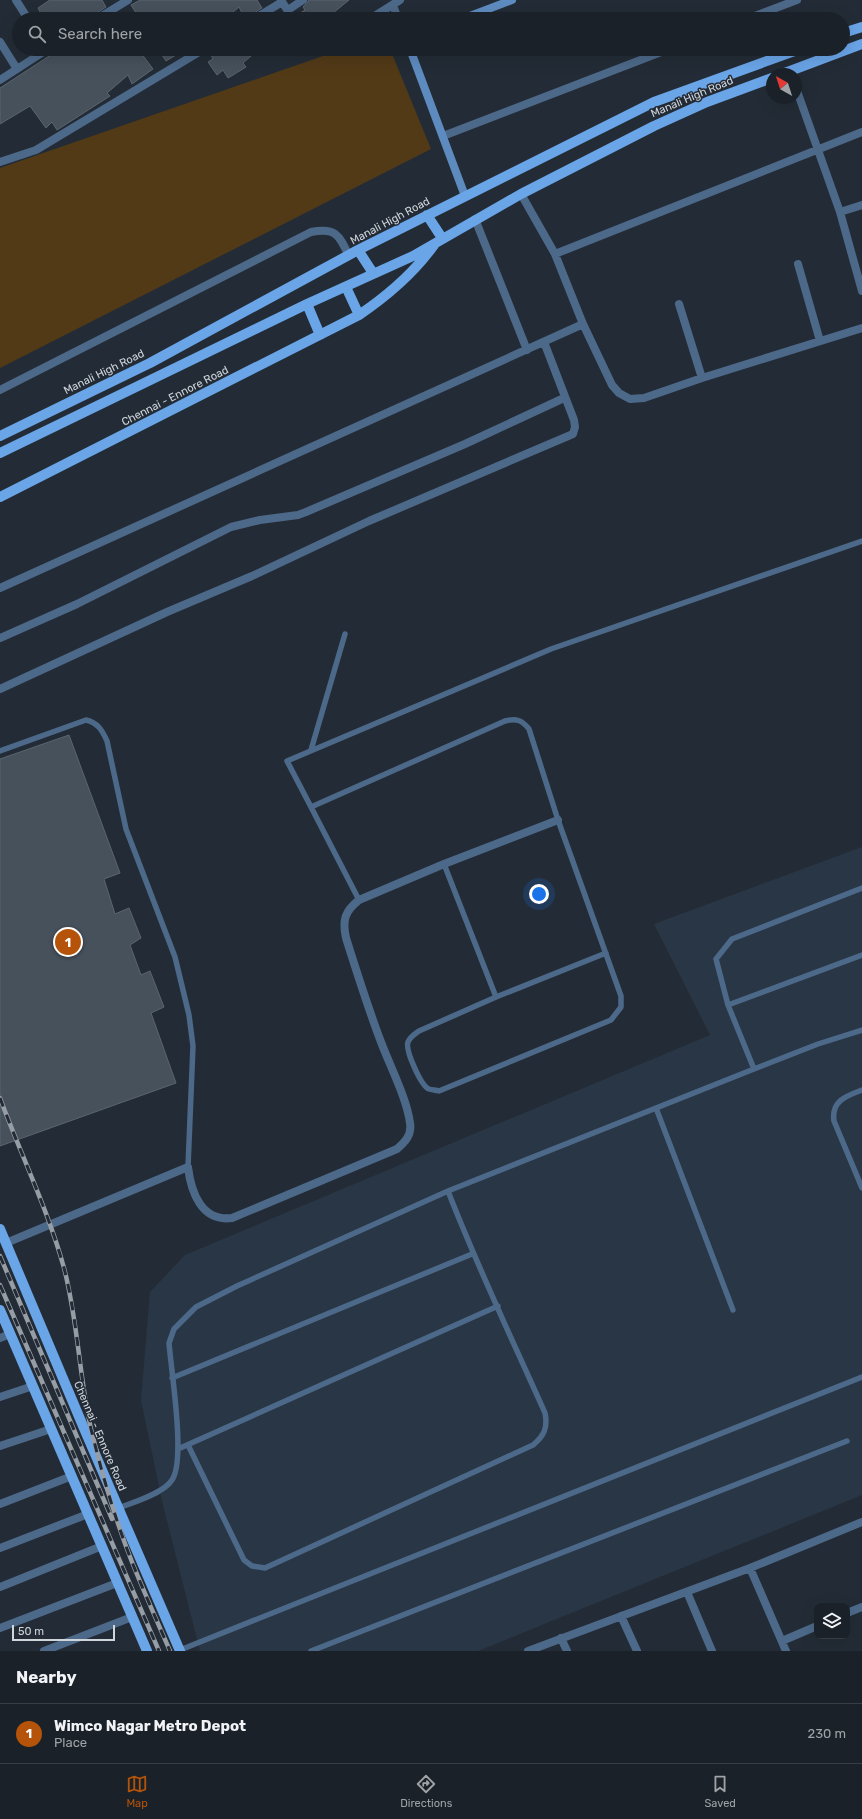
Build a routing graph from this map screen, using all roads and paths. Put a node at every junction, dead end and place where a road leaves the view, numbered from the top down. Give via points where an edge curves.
1 (16, 0) edge
2 (128, 0) edge
3 (302, 0) edge
4 (512, 0) edge
5 (797, 0) edge
6 (281, 1) edge
7 (397, 2) edge
8 (288, 10) joint
9 (24, 12) edge
10 (108, 12) edge
11 (264, 12) edge
12 (381, 12) edge
13 (398, 12) edge
14 (480, 12) edge
15 (765, 12) edge
16 (862, 26) edge
17 (850, 30) edge
18 (0, 42) edge
19 (862, 44) edge
20 (850, 49) edge
21 (37, 56) edge
22 (192, 56) edge
23 (413, 56) edge
24 (651, 56) edge
25 (781, 56) edge
26 (831, 56) edge
27 (800, 68) edge
28 (17, 69) junction
29 (0, 80) edge
30 (766, 80) edge
31 (802, 104) edge
32 (862, 132) edge
33 (442, 136) junction
34 (818, 148) junction
35 (0, 162) edge
36 (521, 194) junction
37 (465, 196) junction
38 (862, 205) edge
39 (840, 212) junction
40 (427, 215) junction
41 (476, 219) junction
42 (440, 239) junction
43 (358, 250) junction
44 (555, 254) junction
45 (349, 256) junction
46 (798, 264) dead end
47 (859, 268) edge
48 (373, 273) junction
49 (346, 287) junction
50 (862, 291) edge
51 (307, 304) junction
52 (679, 304) dead end
53 (359, 315) junction
54 (583, 324) junction
55 (862, 328) edge
56 (320, 335) junction
57 (820, 340) junction
58 (544, 342) junction
59 (527, 350) junction
60 (702, 378) junction
61 (0, 390) edge
62 (564, 398) junction
63 (0, 436) edge
64 (0, 453) edge
65 (0, 497) edge
66 (862, 541) edge
67 (0, 588) edge
68 (346, 634) dead end
69 (0, 638) edge
70 (0, 689) edge
71 (311, 750) junction
72 (0, 751) edge
73 (311, 807) junction
74 (558, 820) junction
75 (444, 864) junction
76 (862, 888) edge
77 (359, 900) junction
78 (606, 954) junction
79 (862, 955) edge
80 (496, 997) junction
81 (728, 1005) junction
82 (862, 1030) edge
83 (754, 1069) junction
84 (862, 1090) edge
85 (656, 1108) junction
86 (188, 1168) junction
87 (862, 1188) edge
88 (448, 1191) junction
89 (0, 1230) edge
90 (6, 1243) junction
91 (472, 1254) junction
92 (498, 1306) junction
93 (0, 1310) edge
94 (733, 1310) dead end
95 (10, 1334) junction
96 (0, 1338) edge
97 (862, 1377) edge
98 (172, 1378) junction
99 (33, 1386) junction
100 (0, 1397) edge
101 (51, 1429) junction
102 (846, 1441) dead end
103 (188, 1445) junction
104 (0, 1446) edge
105 (178, 1449) junction
106 (72, 1476) junction
107 (0, 1504) edge
108 (118, 1508) junction
109 (88, 1514) junction
110 (862, 1522) edge
111 (102, 1546) junction
112 (0, 1548) edge
113 (750, 1568) junction
114 (117, 1583) junction
115 (0, 1587) edge
116 (687, 1592) junction
117 (862, 1607) edge
118 (850, 1613) edge
119 (621, 1616) junction
120 (132, 1617) junction
121 (814, 1627) edge
122 (0, 1628) edge
123 (561, 1638) junction
124 (782, 1641) junction
125 (180, 1650) edge
126 (44, 1651) edge
127 (147, 1651) edge
128 (311, 1651) edge
129 (528, 1651) edge
130 (567, 1651) edge
131 (637, 1651) edge
132 (712, 1651) edge
133 (786, 1651) edge

1 - 9 street
2 - 10 street
3 - 8 street
4 - 14 street
5 - 15 street
6 - 8 street
6 - 11 street
7 - 12 street
7 - 13 street
16 - 17 main road
18 - 28 street
19 - 20 main road
21 - 28 street
22 - 35 street via 36,150
23 - 33 street
24 - 33 street
25 - 37 main road, Manali High Road via 654,102
26 - 27 main road
28 - 29 street
30 - 36 main road, Manali High Road via 707,102 654,126
31 - 34 street
32 - 34 street
33 - 37 street
34 - 39 street
34 - 44 street
36 - 41 main road, Manali High Road
36 - 44 street
37 - 40 main road, Manali High Road
38 - 39 street
39 - 47 street
40 - 42 main road
40 - 43 main road, Manali High Road
41 - 42 main road, Manali High Road
41 - 59 street
42 - 48 main road, Manali High Road via 413,256
42 - 53 main road, Chennai - Ennore Road via 423,261 381,300
43 - 45 main road, Manali High Road
43 - 48 main road
44 - 54 street
45 - 61 street via 336,233 328,230 311,232
45 - 63 main road, Manali High Road via 150,363
46 - 57 street
47 - 50 street
48 - 49 main road, Manali High Road
49 - 51 main road, Manali High Road
49 - 53 main road
51 - 56 main road
51 - 64 main road, Manali High Road
52 - 60 street
53 - 56 main road, Chennai - Ennore Road
54 - 58 street
54 - 60 street via 612,385 619,393 630,399 644,398
55 - 57 street
56 - 65 main road, Chennai - Ennore Road
57 - 60 street
58 - 59 street
58 - 62 street
59 - 67 street
62 - 69 street via 465,444 306,512 231,527 77,604
62 - 70 street via 575,427 572,434 565,439 369,521
66 - 71 lane via 551,649
68 - 71 lane
71 - 73 lane via 287,761
72 - 86 lane via 86,720 94,722 104,735 126,829 175,957 188,1008 193,1046
73 - 74 lane via 513,719 520,720 529,729
73 - 77 lane
74 - 75 street
74 - 78 lane
75 - 77 street
75 - 80 lane
76 - 81 lane via 732,939 716,959
77 - 86 street via 344,916 343,926 376,1029 407,1109 410,1132 405,1141 397,1149 232,1218 221,1219 212,1216 203,1208 190,1183
78 - 80 lane
78 - 80 lane via 621,996 621,1007 611,1020 439,1091 429,1089 423,1083 407,1050 410,1038 419,1031
79 - 81 lane
81 - 83 lane
82 - 83 lane
83 - 85 lane
84 - 87 lane via 844,1097 836,1104 833,1113
85 - 88 lane
85 - 94 lane
86 - 90 street
88 - 91 lane
88 - 98 lane via 196,1307 174,1329 169,1343
89 - 90 main road, Chennai - Ennore Road
90 - 108 main road, Chennai - Ennore Road
91 - 92 lane
91 - 98 lane
92 - 103 lane
92 - 103 lane via 545,1413 547,1425 541,1438 533,1445 264,1568 252,1566 244,1560
93 - 95 main road
95 - 96 street
95 - 99 main road
97 - 125 lane
98 - 105 lane
99 - 100 street
99 - 101 main road
101 - 104 street
101 - 106 main road
102 - 128 lane
103 - 105 lane
105 - 108 lane via 177,1469 172,1481 152,1495
106 - 107 street
106 - 109 main road
108 - 125 main road, Chennai - Ennore Road
109 - 111 main road
109 - 112 street
110 - 113 street
111 - 114 main road
111 - 115 street
113 - 116 street
113 - 124 street
114 - 120 main road
114 - 122 street
116 - 119 street
116 - 132 street
117 - 118 street
119 - 123 street
119 - 131 street
120 - 126 street
120 - 127 main road
121 - 124 street
123 - 129 street
123 - 130 street
124 - 133 street

